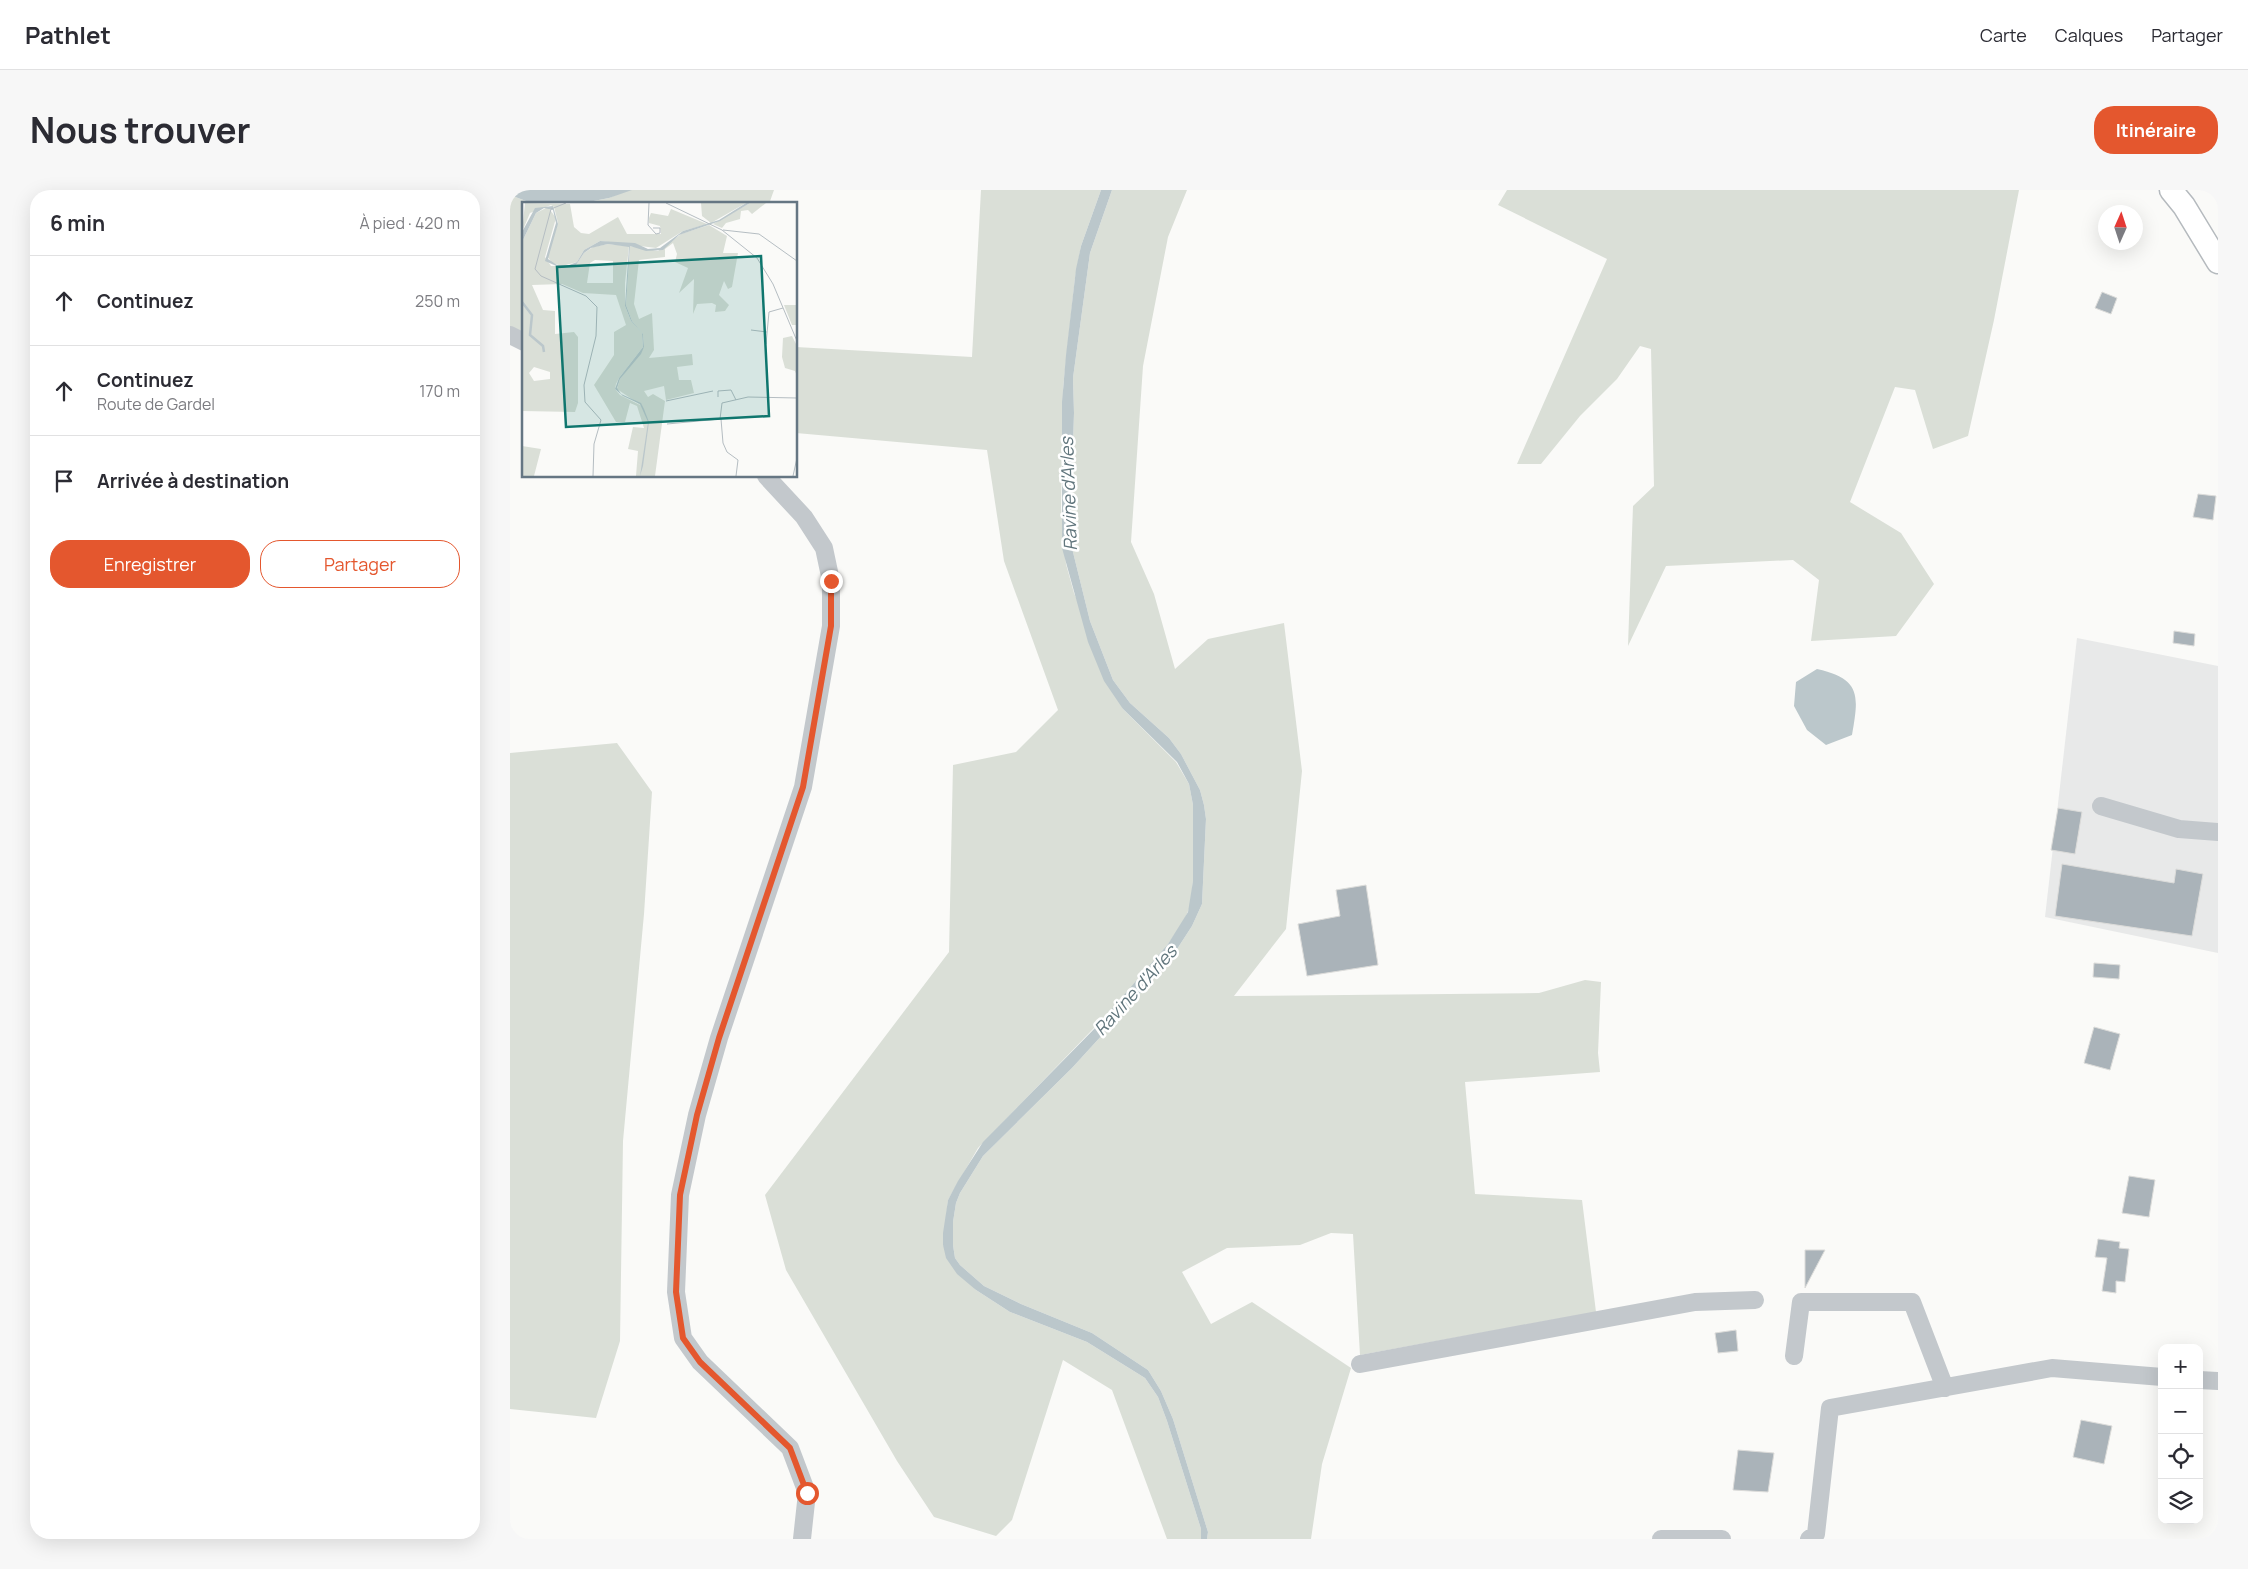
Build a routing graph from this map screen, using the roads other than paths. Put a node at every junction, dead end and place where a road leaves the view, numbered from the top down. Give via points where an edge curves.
1 (2171, 190) edge
2 (2218, 262) edge
3 (510, 335) edge
4 (522, 341) edge
5 (768, 478) edge
6 (2101, 806) dead end
7 (2218, 832) edge
8 (1756, 1300) dead end
9 (1794, 1356) dead end
10 (1360, 1364) dead end
11 (2158, 1377) edge
12 (2203, 1380) edge
13 (2218, 1381) edge
14 (1945, 1388) junction
15 (1814, 1537) edge
16 (802, 1539) edge
17 (1661, 1539) edge
18 (1722, 1539) edge

1 - 2 main road
3 - 4 street
5 - 16 street via 804,517 824,548 831,581 831,626 803,787 719,1038 697,1115 680,1195 676,1292 683,1338 700,1362 790,1448 807,1493
6 - 7 street via 2179,829
8 - 10 street via 1695,1302
9 - 14 street via 1801,1302 1912,1302
11 - 14 street via 2052,1368
12 - 13 street
14 - 15 street via 1830,1408
17 - 18 street

